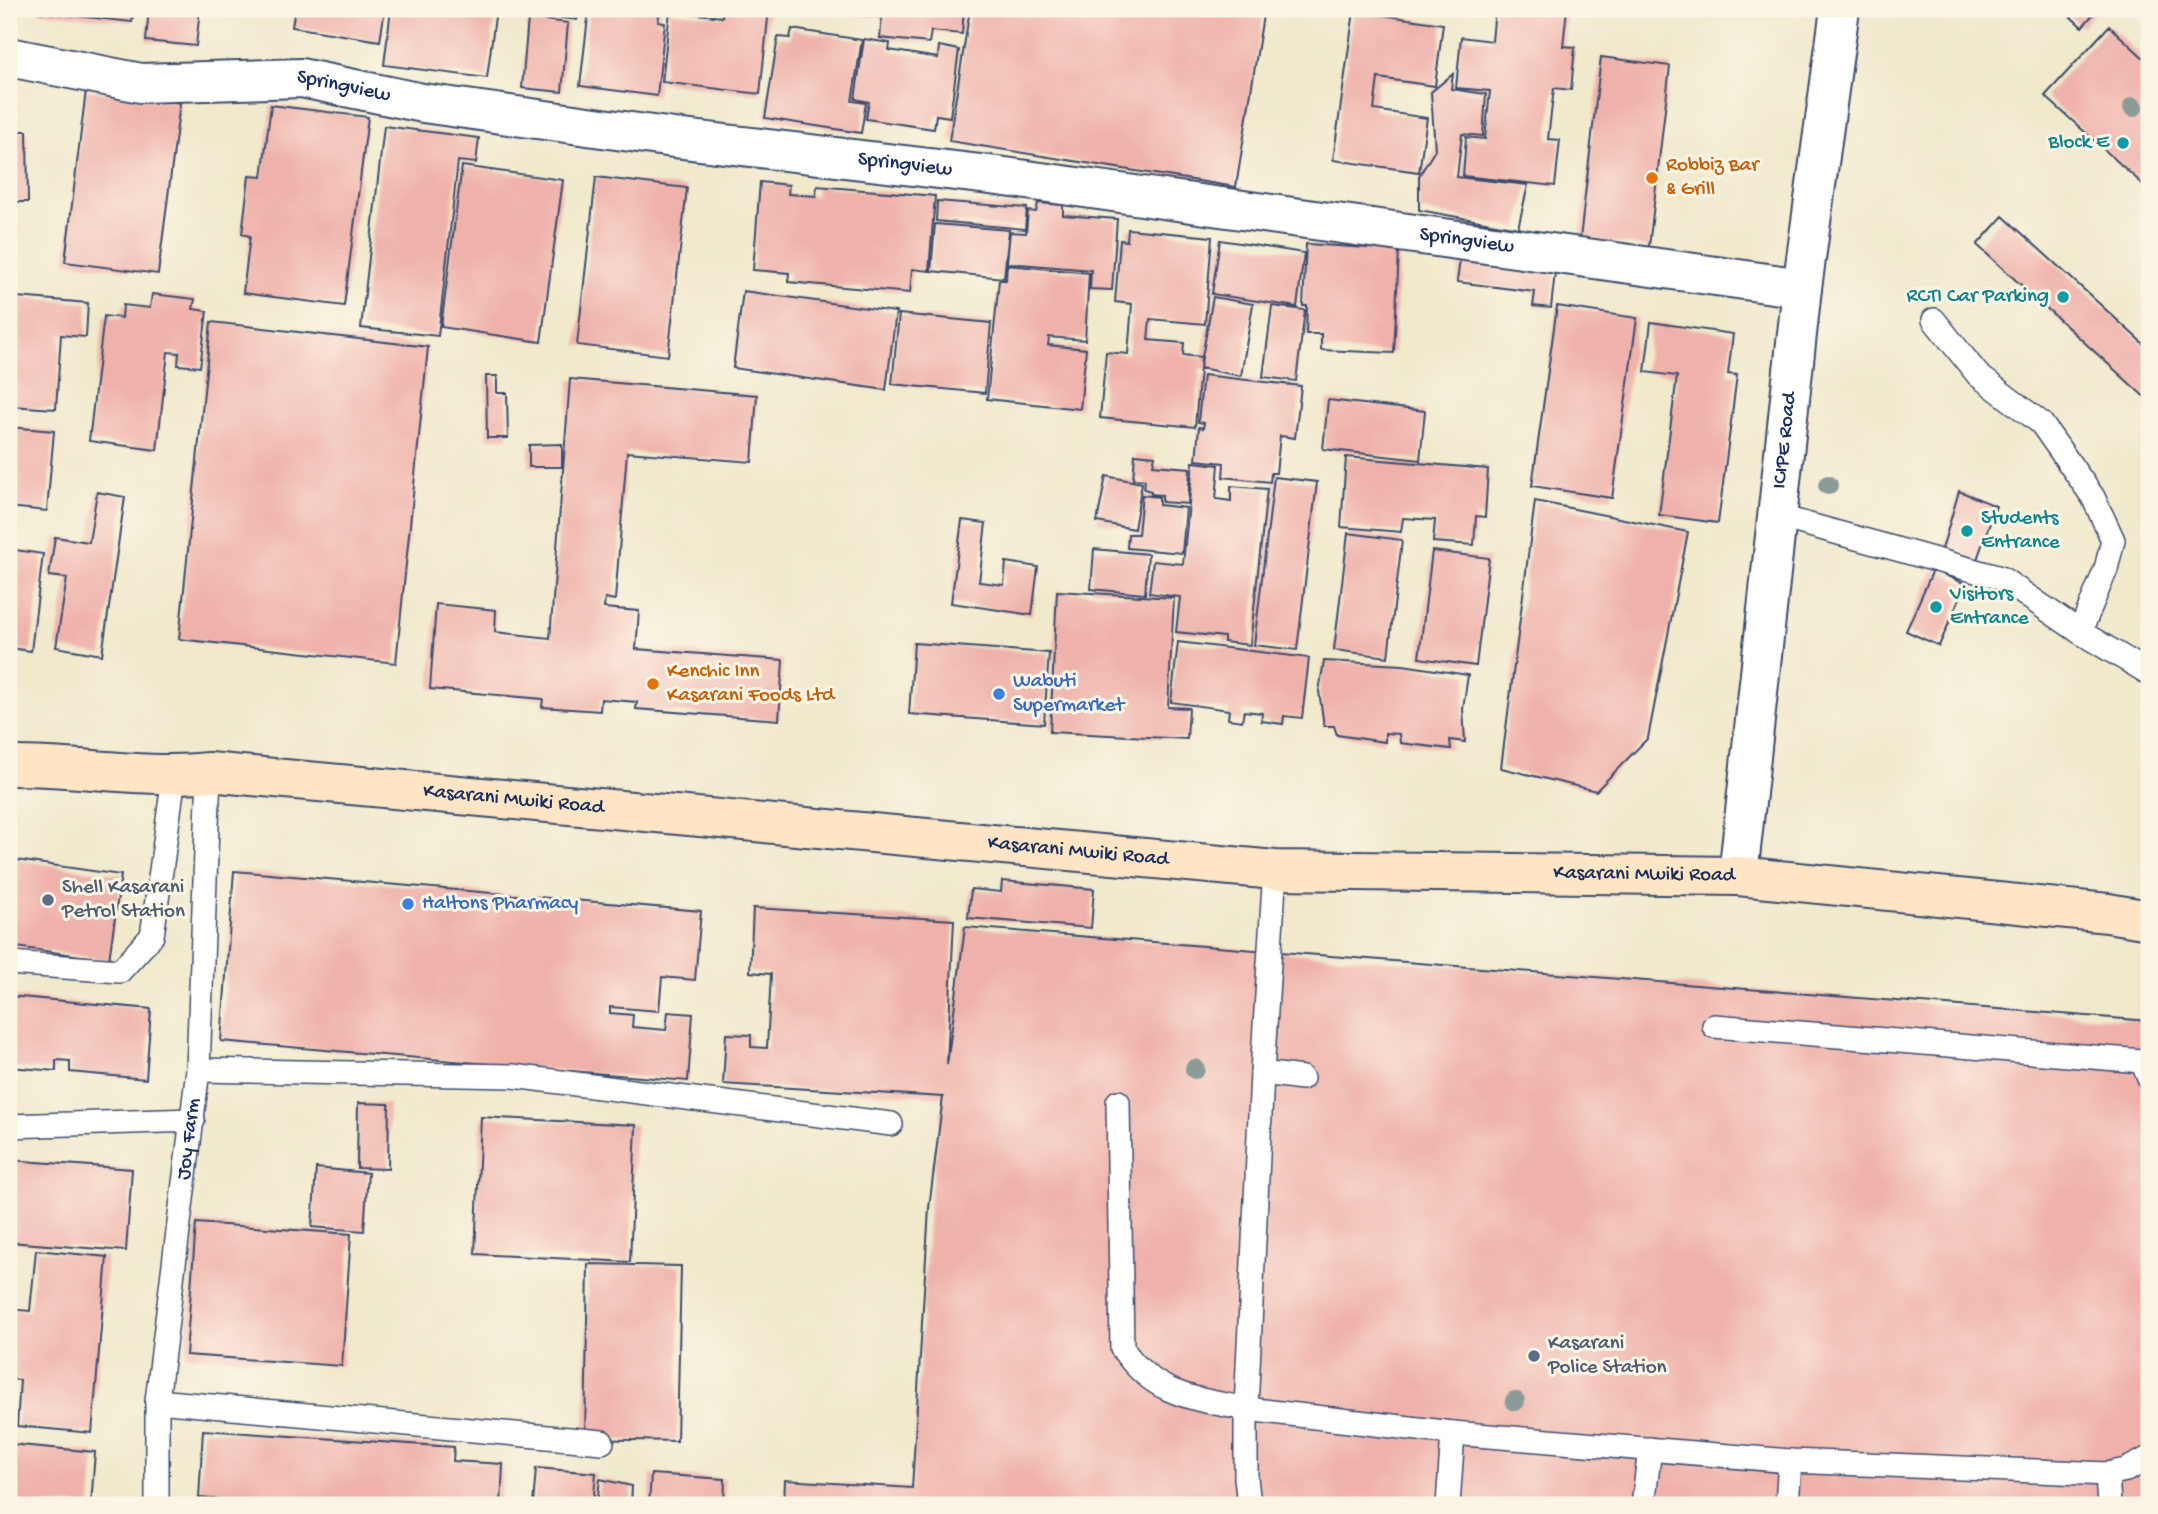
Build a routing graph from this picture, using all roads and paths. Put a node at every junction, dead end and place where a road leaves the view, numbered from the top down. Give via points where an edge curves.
1 (1840, 9) edge
2 (9, 57) edge
3 (1801, 288) junction
4 (1934, 320) dead end
5 (1777, 516) junction
6 (2080, 632) junction
7 (2149, 673) edge
8 (9, 766) edge
9 (192, 774) junction
10 (1275, 870) junction
11 (1738, 876) junction
12 (2149, 920) edge
13 (9, 964) edge
14 (1714, 1026) dead end
15 (198, 1070) junction
16 (1262, 1073) junction
17 (1302, 1077) dead end
18 (2149, 1078) edge
19 (1118, 1102) dead end
20 (192, 1120) junction
21 (891, 1124) dead end
22 (9, 1126) edge
23 (157, 1401) junction
24 (1245, 1409) junction
25 (1453, 1433) junction
26 (602, 1442) dead end
27 (1650, 1449) junction
28 (2149, 1458) edge
29 (1790, 1461) junction
30 (2107, 1474) junction
31 (157, 1505) edge
32 (1249, 1505) edge
33 (1448, 1505) edge
34 (1643, 1505) edge
35 (1787, 1505) edge
36 (2109, 1505) edge

1 - 3 street, ICIPE Road
2 - 3 street, Springview via 141,83 301,78 423,103 998,176
3 - 5 street, ICIPE Road
4 - 6 lane via 1978,375 2041,424 2093,497 2113,540
5 - 6 lane via 2001,578
5 - 11 street, ICIPE Road
6 - 7 lane
8 - 9 main road, Kasarani Mwiki Road
9 - 10 main road, Kasarani Mwiki Road
9 - 13 lane via 152,936 120,971
9 - 15 lane, Joy Farm
10 - 11 main road, Kasarani Mwiki Road
10 - 16 lane
11 - 12 main road, Kasarani Mwiki Road
14 - 18 lane via 2142,1061
15 - 20 lane, Joy Farm
15 - 21 lane via 513,1076
16 - 17 lane
16 - 24 lane
19 - 24 lane via 1122,1348 1136,1368 1182,1396
20 - 22 lane
20 - 23 lane, Joy Farm
23 - 26 lane
23 - 31 lane, Joy Farm
24 - 25 lane
24 - 32 lane
25 - 27 lane
25 - 33 lane
27 - 29 lane
27 - 34 lane
28 - 30 lane
29 - 30 lane
29 - 35 lane
30 - 36 lane

